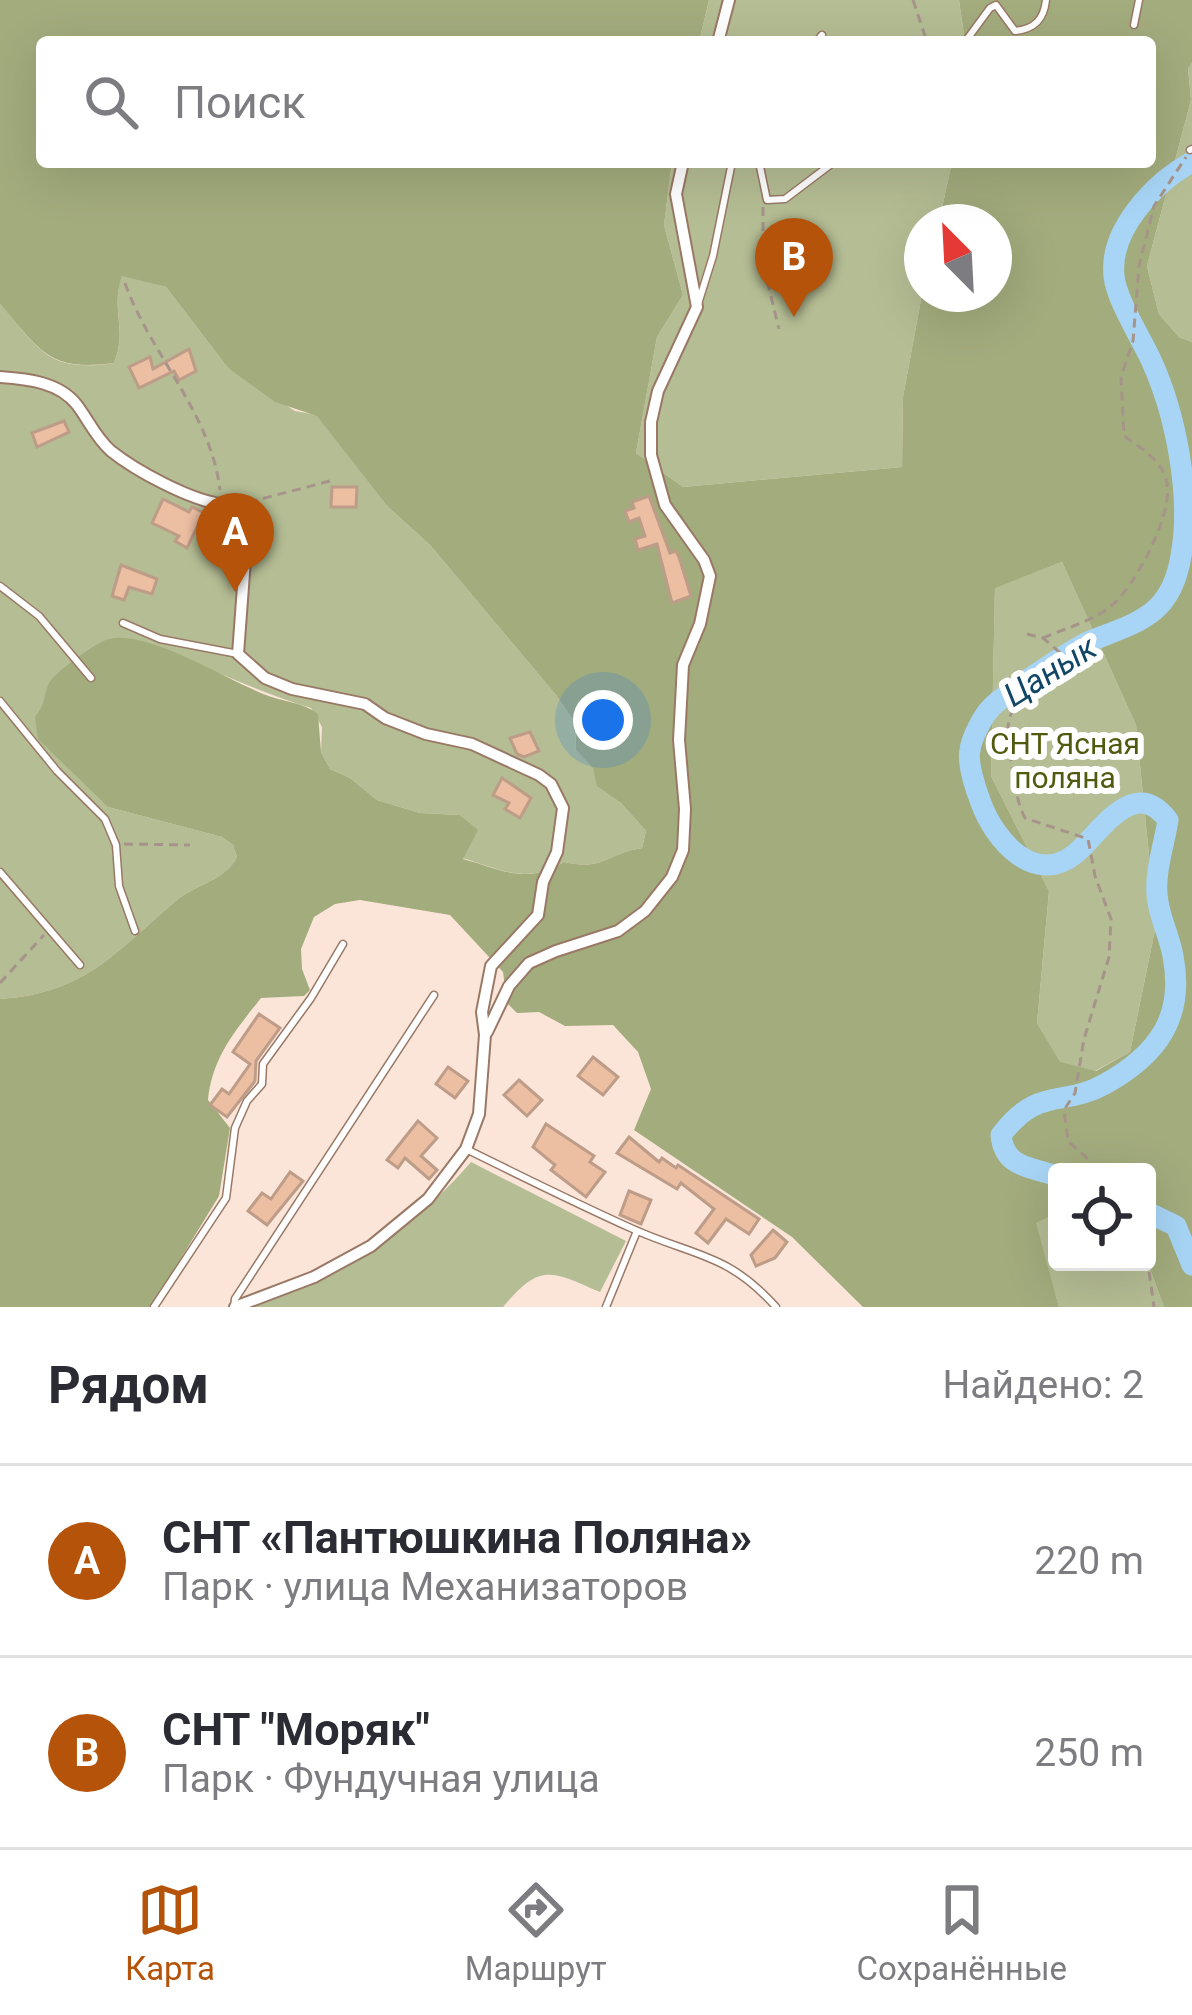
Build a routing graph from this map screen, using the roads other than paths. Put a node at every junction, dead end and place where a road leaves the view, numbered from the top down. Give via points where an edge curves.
1 (729, 0) edge
2 (1046, 0) edge
3 (1139, 0) edge
4 (1134, 26) dead end
5 (720, 36) edge
6 (969, 36) edge
7 (682, 168) edge
8 (731, 168) edge
9 (760, 168) edge
10 (826, 168) edge
11 (697, 307) junction
12 (0, 377) edge
13 (0, 586) edge
14 (123, 623) dead end
15 (238, 654) junction
16 (91, 678) dead end
17 (0, 701) edge
18 (0, 872) edge
19 (135, 932) dead end
20 (343, 944) dead end
21 (80, 965) dead end
22 (434, 995) dead end
23 (485, 1034) junction
24 (466, 1149) junction
25 (637, 1231) junction
26 (154, 1307) edge
27 (234, 1307) edge
28 (606, 1307) edge
29 (776, 1307) edge

1 - 5 street
2 - 6 lane via 1036,25 1016,31 996,5
3 - 4 lane
7 - 11 street via 676,194
8 - 11 lane
9 - 10 lane via 767,200 785,200
11 - 23 street via 651,422 658,488 710,576 683,665 683,850 672,877 618,932 530,963
12 - 15 street via 56,388 111,451 221,504 246,546
13 - 16 lane via 39,616
14 - 15 lane
15 - 23 street via 265,678 472,744 539,775 559,795 557,852 538,915 491,966
17 - 19 lane via 105,819
18 - 21 lane
20 - 26 lane via 263,1064 262,1084 235,1128 226,1198
22 - 27 lane
23 - 24 street via 479,1114
24 - 25 lane
24 - 27 street via 428,1199 371,1246
25 - 28 lane
25 - 29 lane via 750,1278

